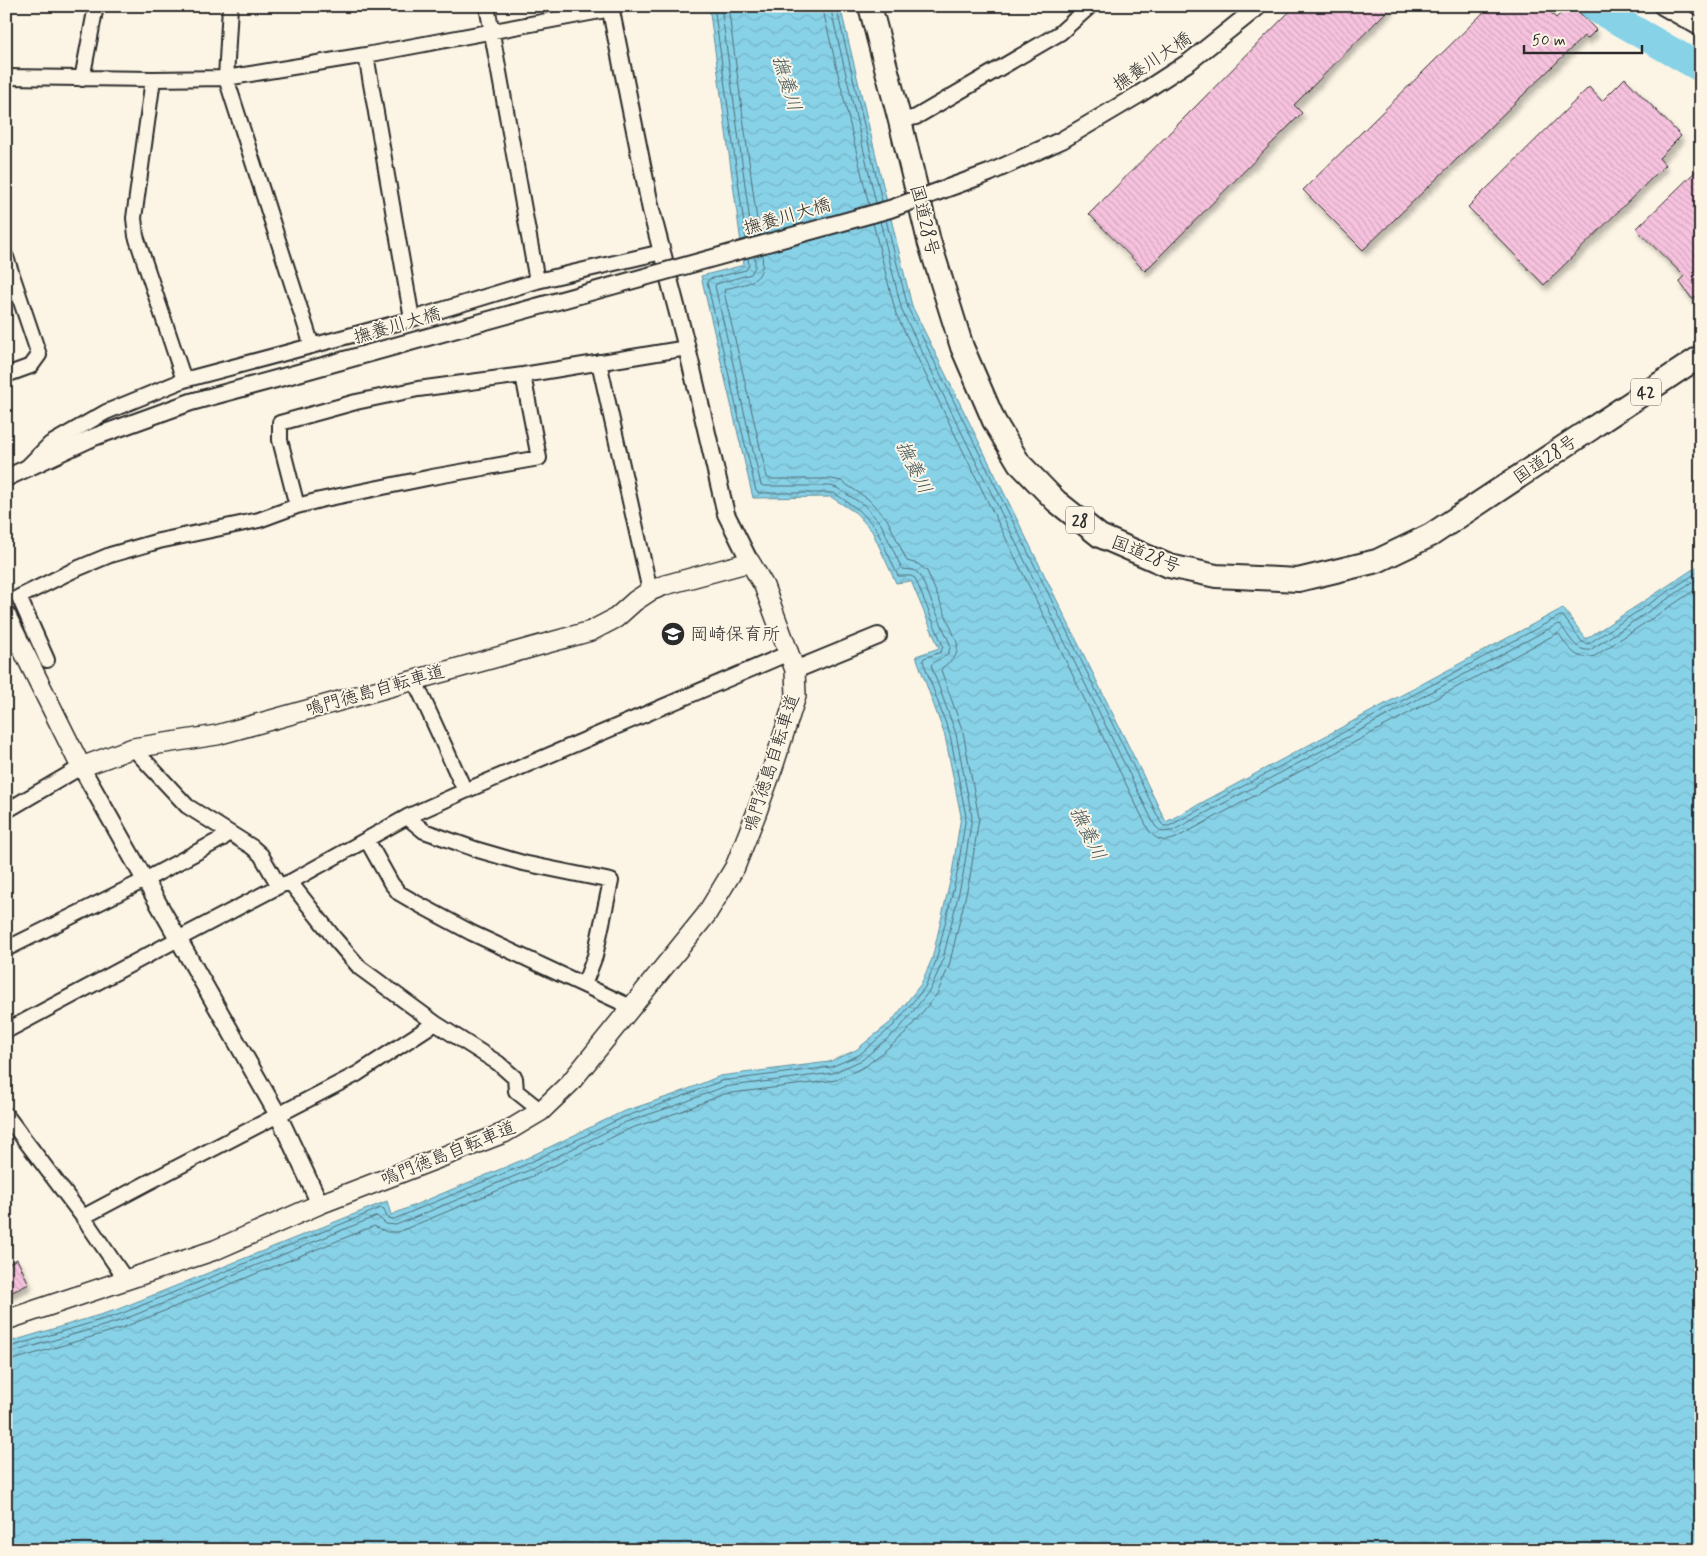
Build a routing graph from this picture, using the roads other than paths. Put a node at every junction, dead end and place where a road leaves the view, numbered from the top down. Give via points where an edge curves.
1 (96, 6) edge
2 (230, 6) edge
3 (487, 6) edge
4 (870, 6) edge
5 (1090, 6) edge
6 (1259, 6) edge
7 (1662, 6) edge
8 (611, 8) edge
9 (1701, 28) edge
10 (492, 32) junction
11 (366, 56) junction
12 (6, 78) edge
13 (226, 78) junction
14 (82, 79) junction
15 (153, 79) junction
16 (900, 121) junction
17 (662, 252) junction
18 (6, 257) edge
19 (537, 281) junction
20 (412, 319) junction
21 (312, 346) junction
22 (687, 348) junction
23 (1701, 356) edge
24 (599, 362) junction
25 (6, 375) edge
26 (523, 375) junction
27 (184, 380) junction
28 (1592, 428) joint
29 (24, 470) junction
30 (6, 478) edge
31 (297, 506) junction
32 (750, 562) junction
33 (650, 591) junction
34 (6, 616) edge
35 (878, 636) dead end
36 (47, 660) dead end
37 (792, 662) junction
38 (414, 679) junction
39 (133, 748) junction
40 (81, 767) junction
41 (465, 791) junction
42 (6, 811) edge
43 (407, 817) junction
44 (226, 831) junction
45 (367, 840) junction
46 (145, 880) junction
47 (284, 884) junction
48 (178, 939) junction
49 (6, 948) edge
50 (584, 984) junction
51 (631, 1006) junction
52 (435, 1023) junction
53 (6, 1031) edge
54 (540, 1111) junction
55 (6, 1115) edge
56 (278, 1115) junction
57 (320, 1204) junction
58 (83, 1218) junction
59 (126, 1280) junction
60 (6, 1320) edge

1 - 14 street
2 - 13 street
3 - 10 street
4 - 16 highway, 国道28号 / 28
5 - 16 street via 1060,33 916,117
6 - 29 street, 撫養川大橋, bridge via 1188,62 1138,95 1062,140 989,173 890,209 183,405 94,438
7 - 9 street
8 - 10 street
8 - 17 street
10 - 11 street
10 - 19 street
11 - 13 street
11 - 20 street
12 - 14 street
13 - 15 street
13 - 21 street
14 - 15 street
15 - 27 street via 134,218 136,236
16 - 28 highway, 国道28号 / 28 via 931,250 962,348 994,421 1019,463 1056,502 1100,536 1169,566 1216,576 1298,580 1377,561 1431,535
17 - 19 street
17 - 22 street
18 - 25 street via 39,355 31,366
19 - 20 street
20 - 21 street
21 - 27 street
22 - 24 street
22 - 32 street via 726,514
23 - 28 main road, 42
24 - 26 street
24 - 33 street
26 - 31 street via 538,458
26 - 31 street via 418,389 280,423 280,440
27 - 29 street via 106,412 50,444
29 - 30 street, 撫養川大橋
31 - 36 street via 259,520 110,555 19,597
32 - 33 main road, 鳴門徳島自転車道
32 - 37 main road, 鳴門徳島自転車道 via 764,586
33 - 38 main road, 鳴門徳島自転車道 via 616,618 591,631
34 - 40 main road
35 - 37 street
37 - 41 street
37 - 51 main road, 鳴門徳島自転車道 via 796,696 735,867 706,914
38 - 39 main road, 鳴門徳島自転車道 via 217,735
38 - 41 street
39 - 40 main road, 鳴門徳島自転車道
39 - 44 street via 187,806
40 - 42 street
40 - 46 street
41 - 43 street
43 - 45 street
43 - 50 street via 424,831 478,850 611,881 595,956
44 - 46 street via 223,838
44 - 47 street via 262,856
45 - 47 street
45 - 50 street via 399,893 472,933
46 - 48 street
46 - 49 street
47 - 48 street
47 - 52 street via 360,968
48 - 53 street
48 - 56 street
50 - 51 street
51 - 54 main road, 鳴門徳島自転車道 via 570,1083
52 - 54 street via 516,1078 516,1091
52 - 56 street via 357,1074
54 - 57 main road, 鳴門徳島自転車道 via 504,1133
55 - 58 street
56 - 57 street
56 - 58 street
57 - 59 main road, 鳴門徳島自転車道 via 215,1250
58 - 59 street
59 - 60 main road, 鳴門徳島自転車道

